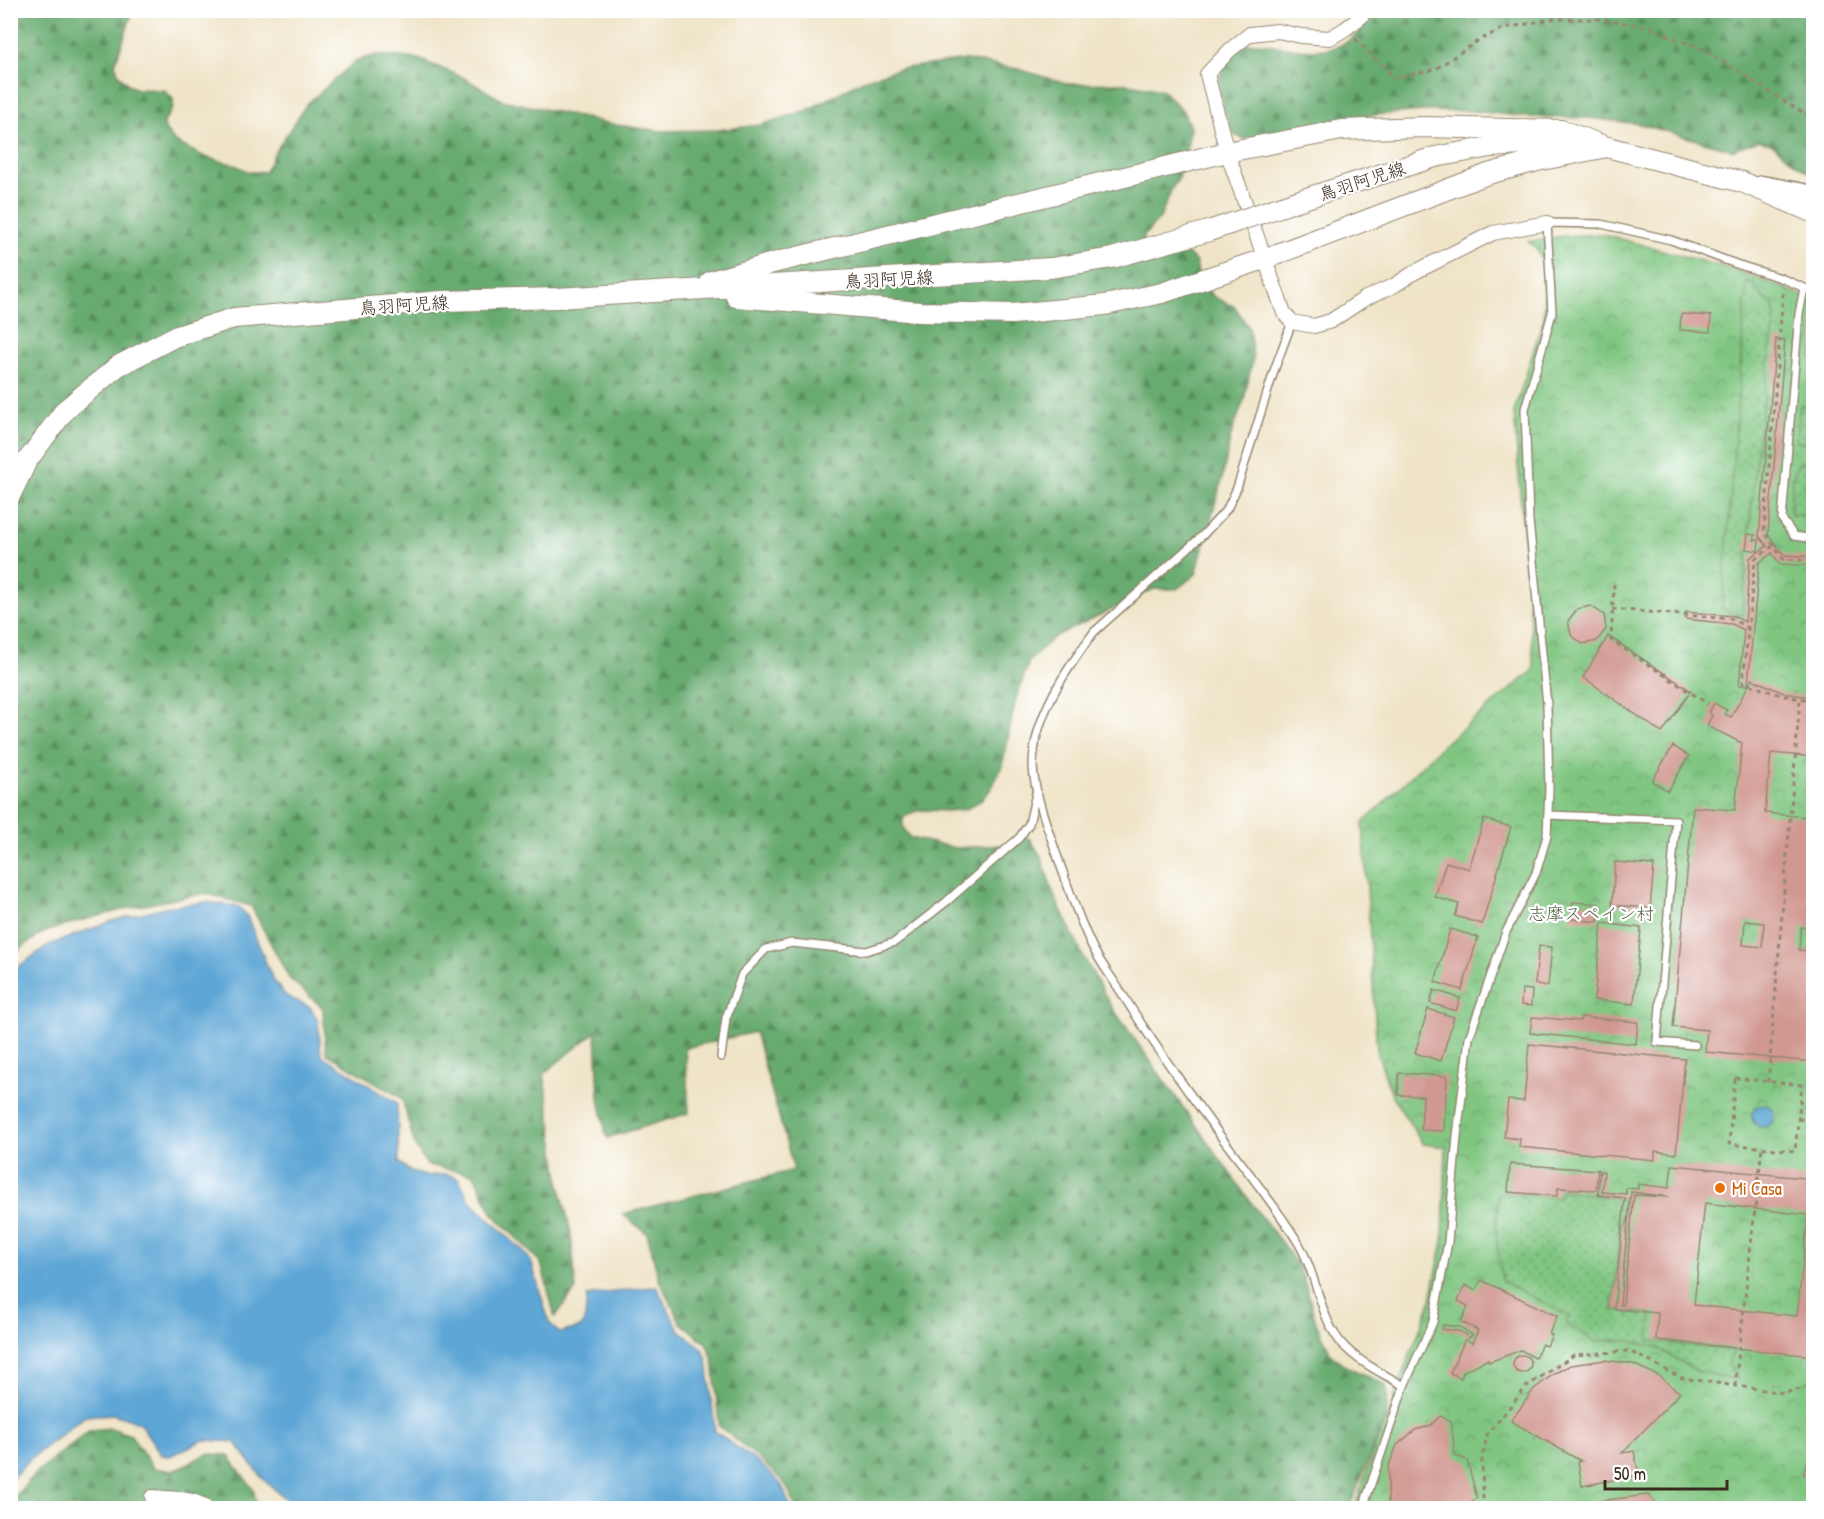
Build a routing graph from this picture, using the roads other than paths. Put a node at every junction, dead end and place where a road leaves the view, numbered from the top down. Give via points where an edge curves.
1 (1364, 10) edge
2 (1607, 147) junction
3 (1227, 152) junction
4 (1742, 182) junction
5 (1814, 195) edge
6 (1814, 213) edge
7 (1547, 223) junction
8 (1264, 259) junction
9 (1804, 288) junction
10 (676, 291) junction
11 (1814, 292) edge
12 (1292, 322) junction
13 (10, 496) edge
14 (1814, 539) edge
15 (1037, 791) junction
16 (1548, 815) junction
17 (1695, 1045) dead end
18 (721, 1057) dead end
19 (1404, 1386) junction
20 (152, 1497) dead end
21 (206, 1509) edge
22 (1363, 1509) edge

1 - 3 street via 1361,17 1330,38 1278,31 1250,34 1230,50 1207,74
2 - 3 main road via 1562,129 1423,127 1342,130
2 - 4 main road, 鳥羽阿児線
2 - 8 main road via 1488,174
2 - 10 main road, 鳥羽阿児線, bridge via 1551,143 1435,157 1209,231 1112,258 1052,268
3 - 8 street
3 - 10 main road via 773,263
4 - 5 street
4 - 6 main road, 鳥羽阿児線
7 - 9 lane via 1600,224 1671,240
7 - 12 street via 1493,233 1364,299 1331,321 1314,326
7 - 16 lane via 1552,313 1525,409 1529,520 1546,705
8 - 10 main road via 1162,293 1105,305 1013,314 920,312
8 - 12 street via 1281,307
9 - 11 lane
9 - 14 lane via 1782,519 1794,536
10 - 13 main road, 鳥羽阿児線 via 442,302 234,318 174,337 118,366 64,410 27,461
12 - 15 lane via 1227,509 1094,632 1080,651 1042,720 1034,751
15 - 18 lane via 1029,824 1019,838 895,942 866,951 792,943 766,949 742,974 726,1018
15 - 19 lane via 1072,899 1100,960 1299,1245 1329,1327 1344,1347
16 - 17 lane via 1676,820 1657,1041
16 - 19 lane via 1547,836 1536,873 1506,932 1469,1038 1449,1242 1433,1322
19 - 22 lane
20 - 21 street via 190,1502

